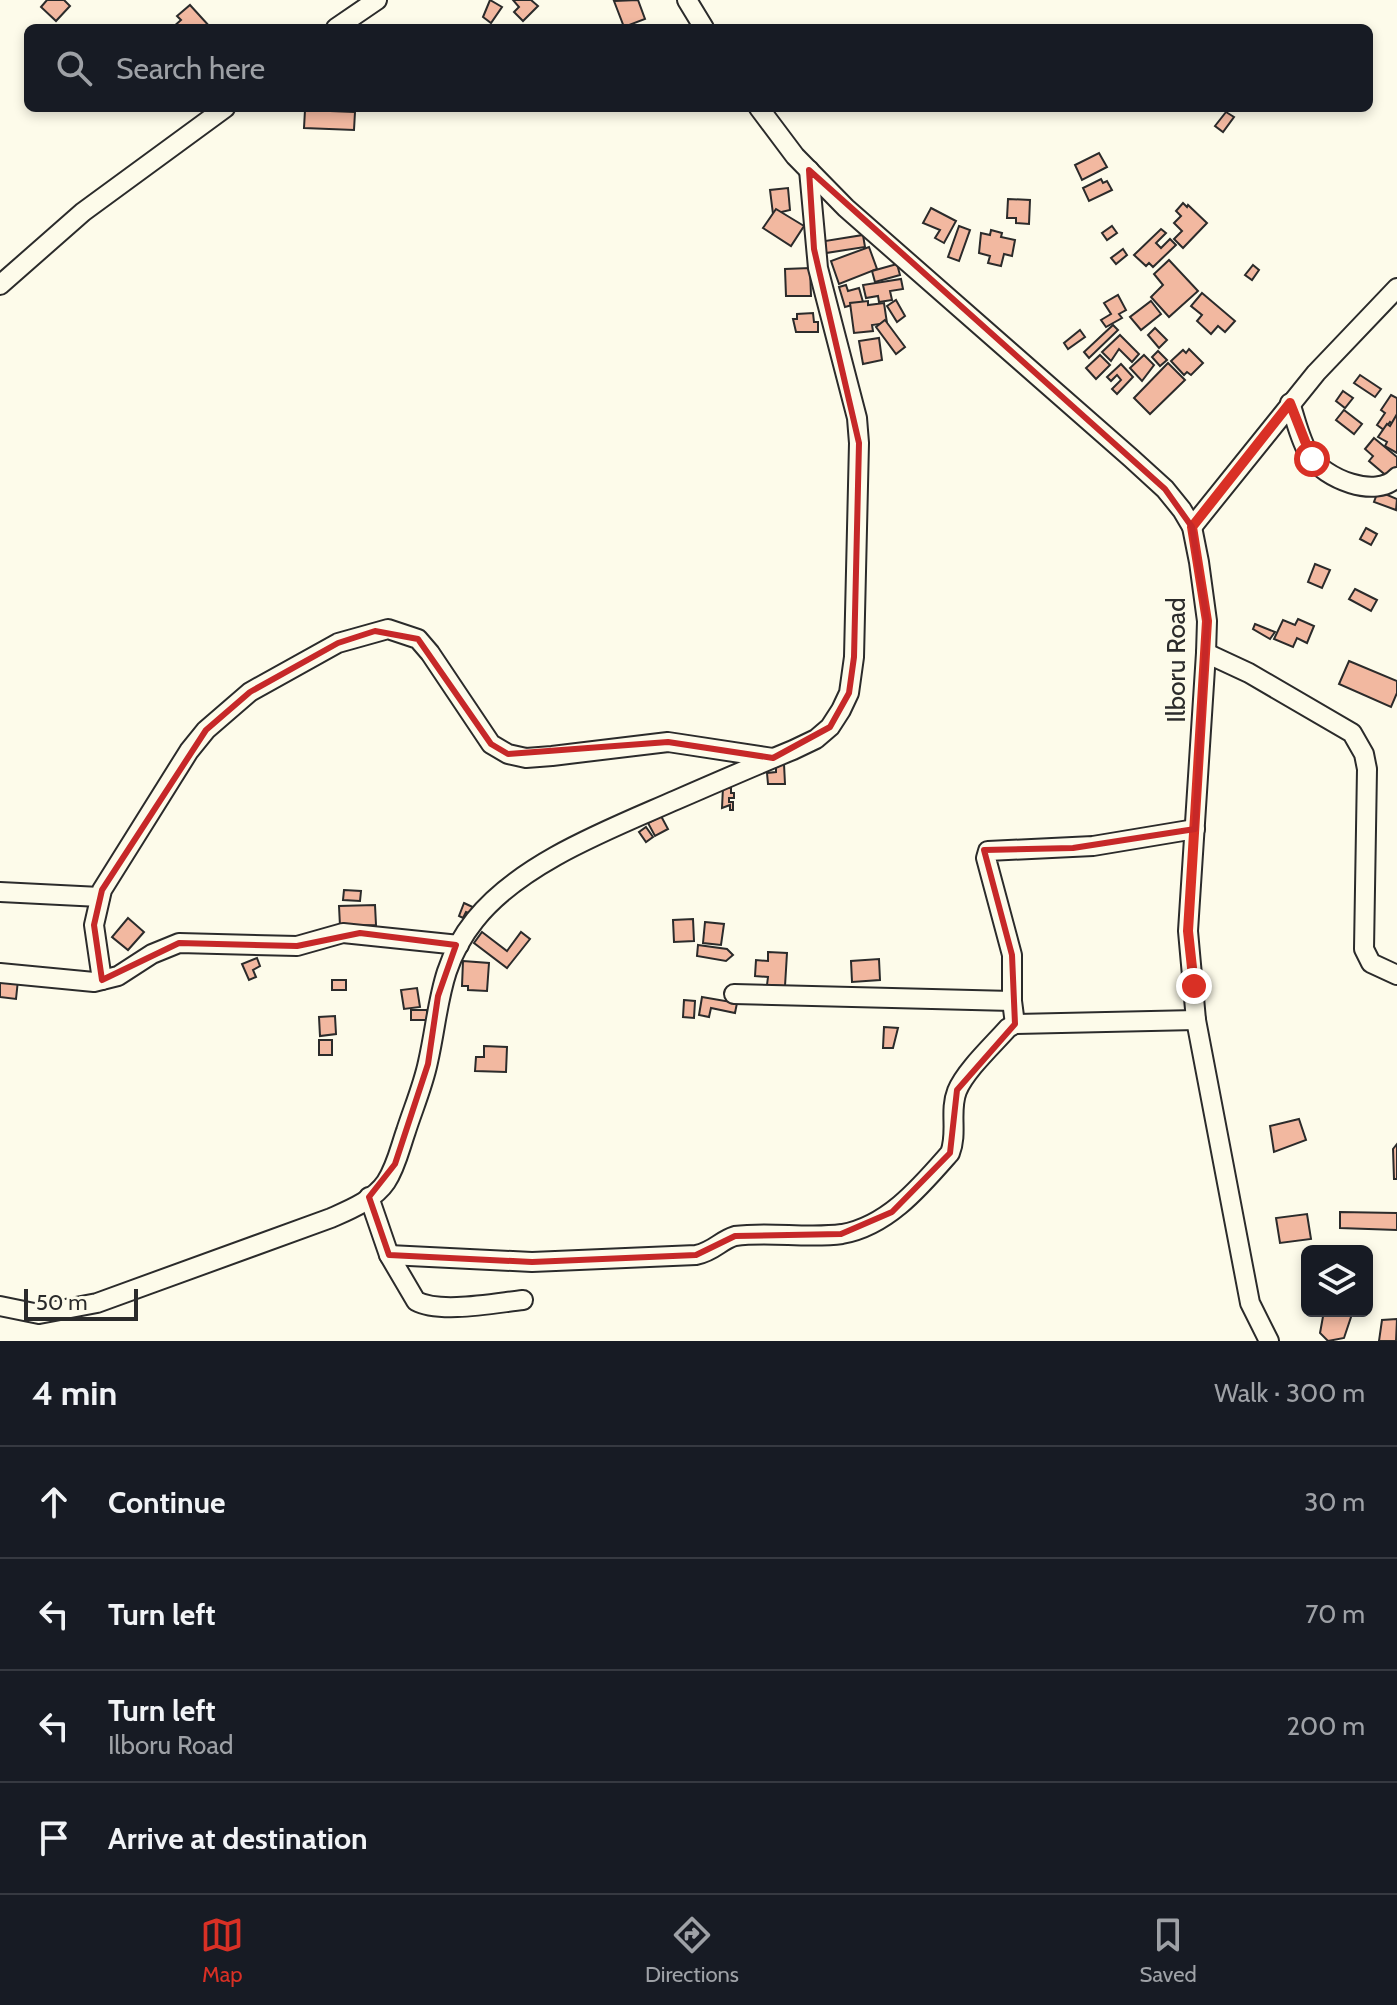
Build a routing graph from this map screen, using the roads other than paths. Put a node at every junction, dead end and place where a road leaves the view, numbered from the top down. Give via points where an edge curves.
1 (377, 0) edge
2 (687, 0) edge
3 (342, 24) edge
4 (702, 24) edge
5 (220, 112) edge
6 (762, 112) edge
7 (809, 170) junction
8 (0, 285) edge
9 (1397, 288) edge
10 (1290, 403) junction
11 (1397, 477) edge
12 (1192, 527) junction
13 (1206, 653) junction
14 (773, 758) junction
15 (1195, 829) junction
16 (0, 892) edge
17 (100, 897) junction
18 (459, 945) junction
19 (0, 973) edge
20 (1397, 975) edge
21 (102, 980) junction
22 (734, 994) dead end
23 (1012, 1001) junction
24 (1196, 1020) junction
25 (1015, 1024) junction
26 (369, 1197) junction
27 (389, 1255) junction
28 (523, 1300) dead end
29 (0, 1306) edge
30 (1269, 1341) edge

1 - 3 street
2 - 4 street
5 - 8 street via 83,212
6 - 7 street, Ilboru Road
7 - 12 street, Ilboru Road via 925,280 1165,489
7 - 14 street via 818,268 857,418 854,657 849,693 830,727
9 - 10 street
10 - 11 street via 1312,459 1324,468 1361,486 1382,486
10 - 12 street
12 - 13 street, Ilboru Road via 1207,621
13 - 15 street, Ilboru Road
13 - 20 street via 1249,673 1359,742 1367,769 1364,949 1371,963
14 - 17 street via 668,742 526,758 508,754 491,744 418,639 399,631 375,631 338,643 250,692 206,730
14 - 18 street via 547,861 501,893
15 - 23 street via 1093,846 988,851 1012,955
15 - 24 street, Ilboru Road via 1188,931
16 - 17 street
17 - 21 street via 94,925
18 - 21 street via 360,933 297,946 179,943
18 - 26 street via 438,996 428,1064 395,1164 386,1183
19 - 21 street
22 - 23 street
23 - 25 street
24 - 25 street
24 - 30 street, Ilboru Road via 1250,1303
25 - 27 street via 957,1090 950,1153 892,1212 865,1227 841,1234 735,1236 712,1252 696,1255 532,1262
26 - 27 street
26 - 29 street via 331,1218 97,1303 39,1314
27 - 28 street via 411,1295 423,1305

